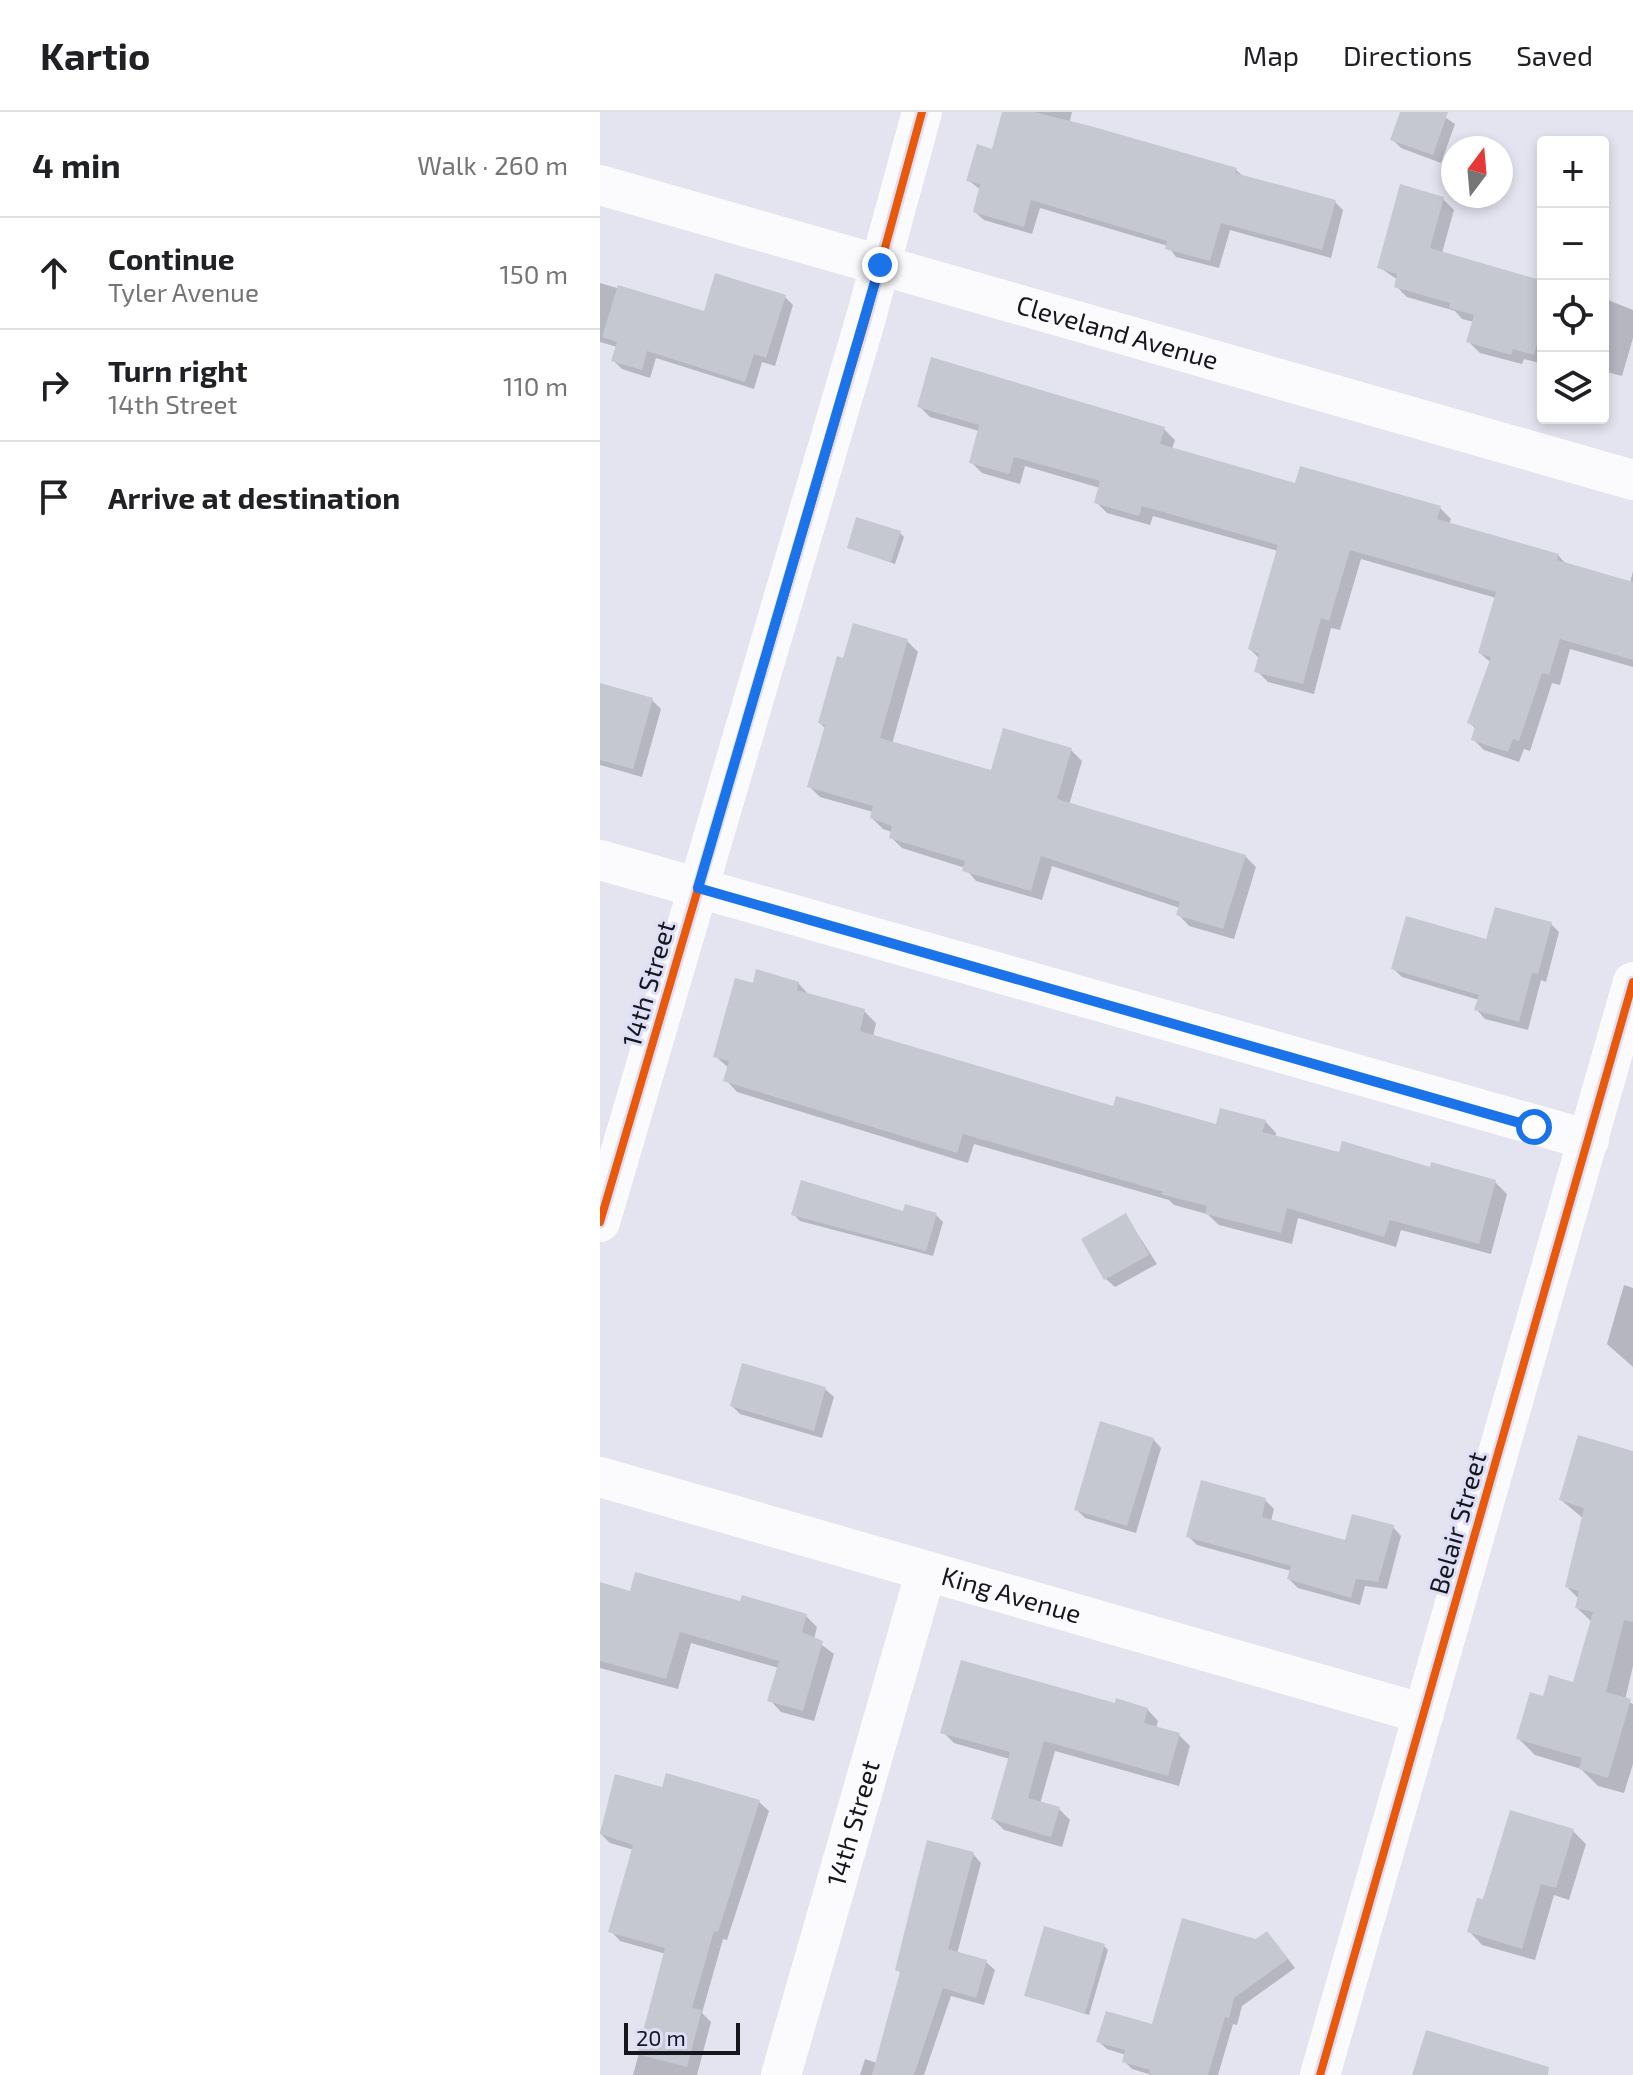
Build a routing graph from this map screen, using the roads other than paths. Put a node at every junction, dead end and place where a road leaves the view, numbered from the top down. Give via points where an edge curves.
1 (922, 112) edge
2 (600, 185) edge
3 (880, 265) junction
4 (1633, 480) edge
5 (600, 860) edge
6 (698, 888) junction
7 (1633, 982) edge
8 (1589, 1140) junction
9 (600, 1222) edge
10 (600, 1477) edge
11 (926, 1571) junction
12 (1424, 1714) junction
13 (781, 2075) edge
14 (1320, 2075) edge

1 - 3 street, 14th Street
2 - 3 street, Cleveland Avenue
3 - 4 street, Cleveland Avenue
3 - 6 street, 14th Street
5 - 6 street
6 - 8 street
6 - 9 street, 14th Street
7 - 8 street, Belair Street
8 - 12 street, Belair Street
10 - 11 street, King Avenue
11 - 12 street, King Avenue
11 - 13 street, 14th Street
12 - 14 street, Belair Street

